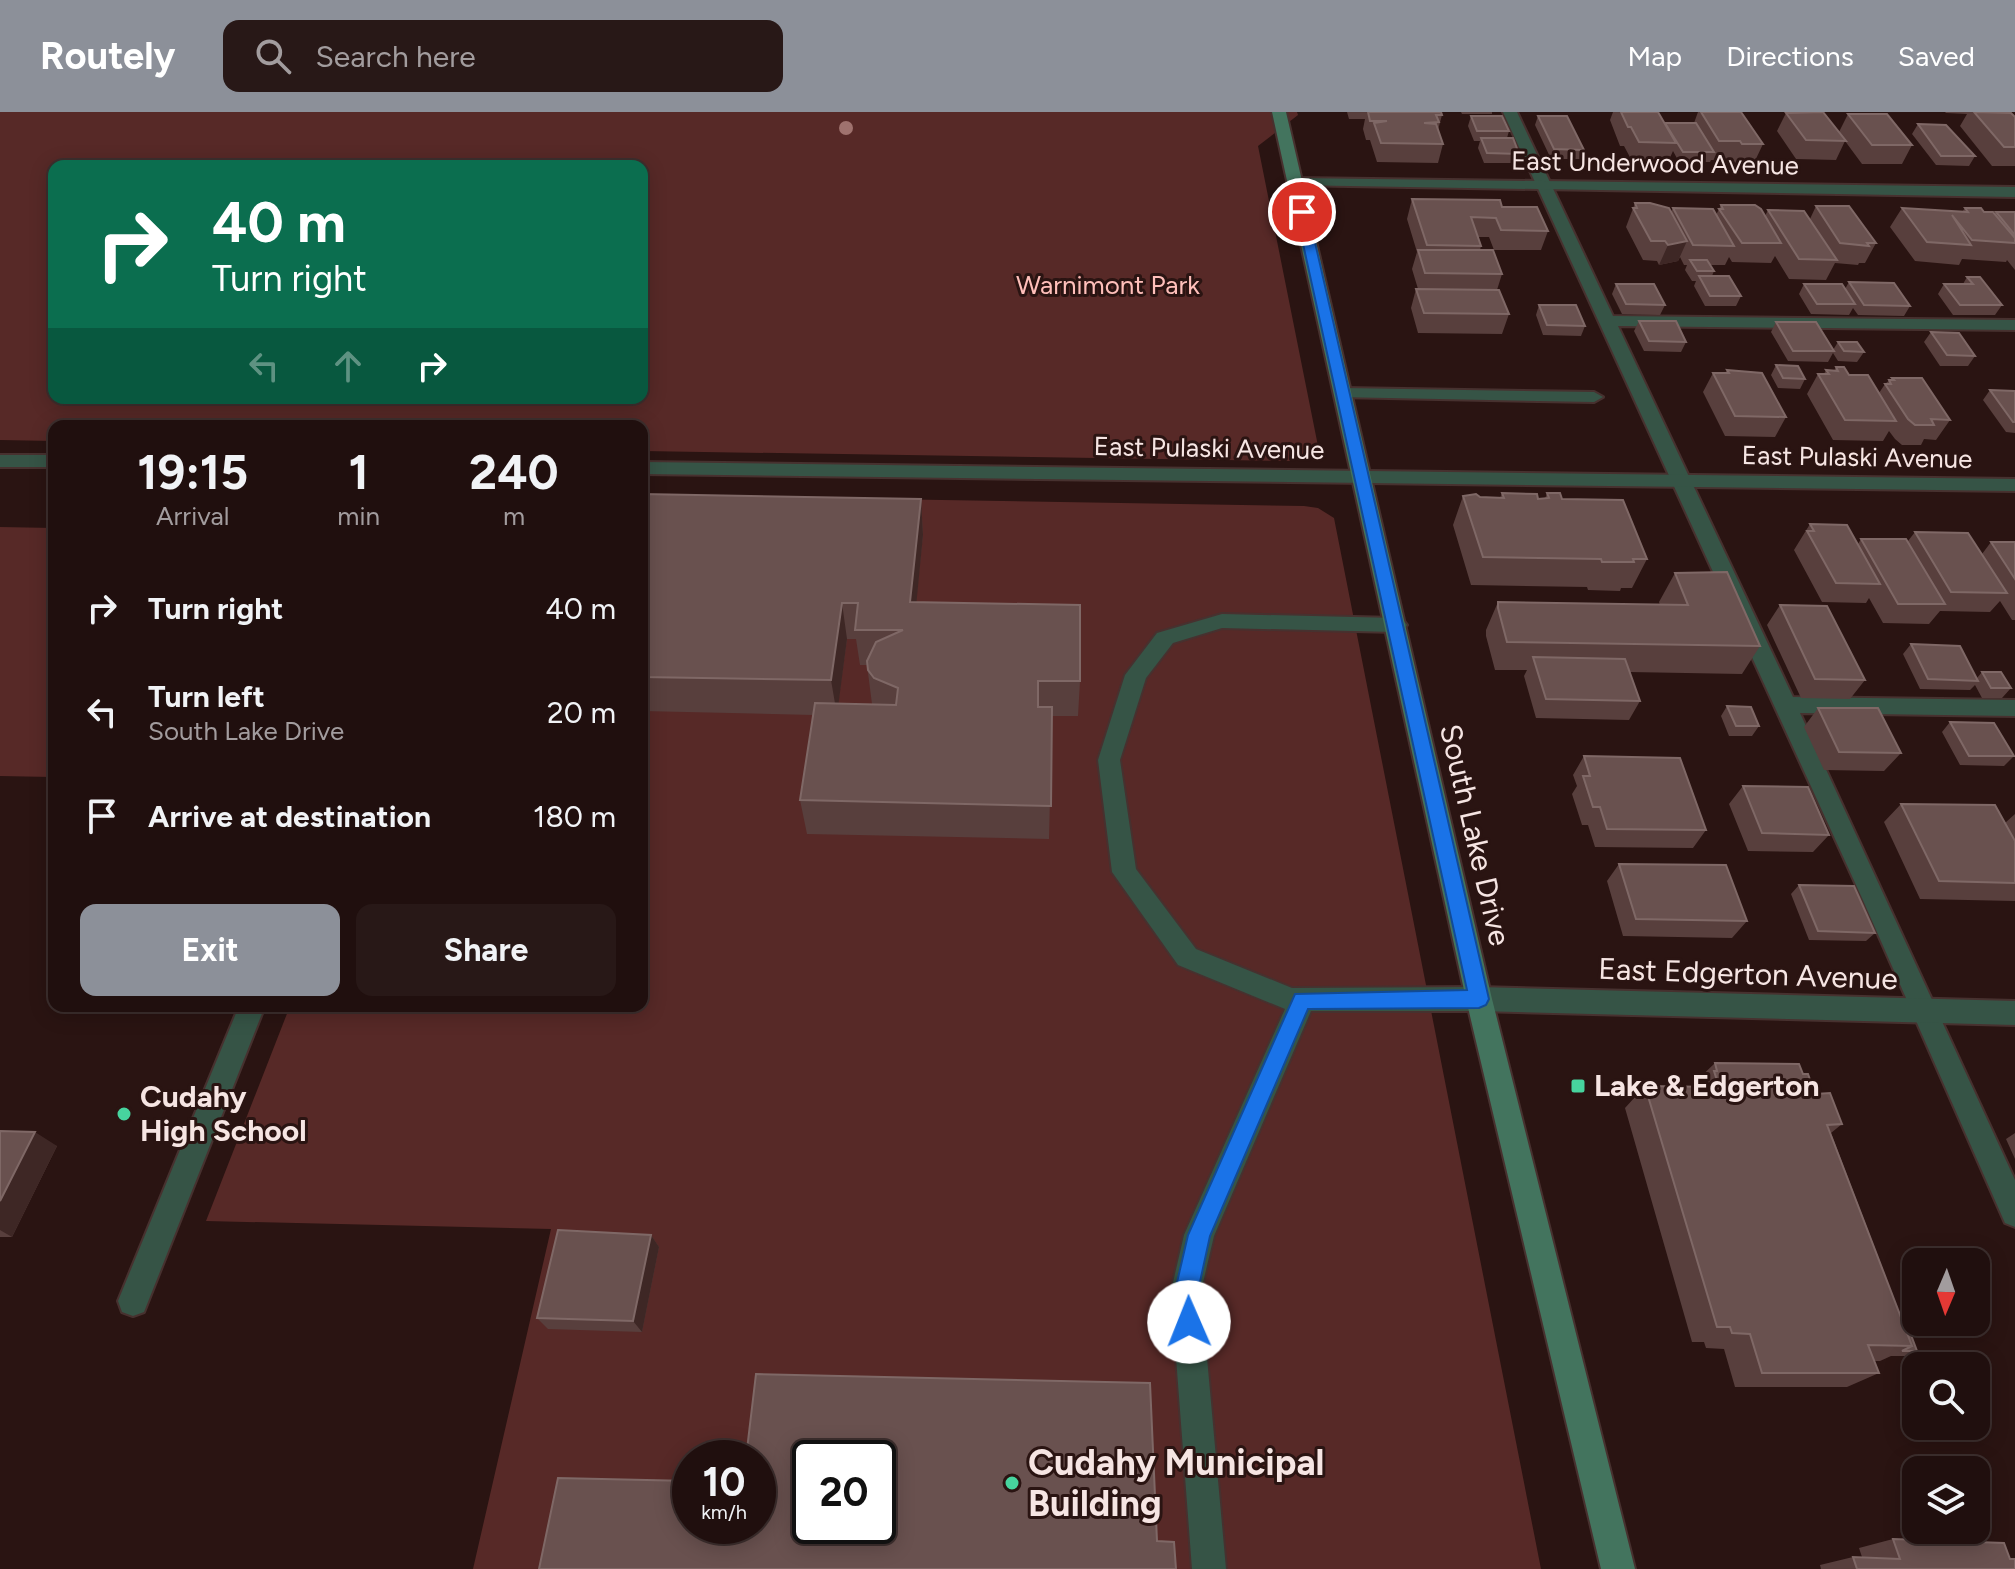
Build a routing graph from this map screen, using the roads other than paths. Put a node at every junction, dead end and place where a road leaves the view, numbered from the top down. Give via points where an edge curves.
1 (1279, 112) edge
2 (1510, 112) edge
3 (1295, 182) junction
4 (1540, 186) junction
5 (2015, 192) edge
6 (1608, 321) junction
7 (2015, 325) edge
8 (1344, 393) junction
9 (1594, 397) dead end
10 (0, 461) edge
11 (48, 461) edge
12 (648, 468) edge
13 (1362, 475) junction
14 (1681, 480) junction
15 (2015, 485) edge
16 (1396, 625) junction
17 (1785, 705) junction
18 (2015, 708) edge
19 (1479, 999) junction
20 (1302, 1001) junction
21 (1928, 1011) junction
22 (250, 1012) edge
23 (2015, 1013) edge
24 (2015, 1213) edge
25 (133, 1301) dead end
26 (1209, 1569) edge
27 (1618, 1569) edge

1 - 3 main road, South Lake Drive
2 - 4 street
3 - 4 street, East Underwood Avenue
3 - 8 main road, South Lake Drive
4 - 5 street, East Underwood Avenue
4 - 6 street
6 - 7 street
6 - 14 street
8 - 9 street
8 - 13 main road, South Lake Drive
10 - 11 street
12 - 13 street, East Pulaski Avenue
13 - 14 street, East Pulaski Avenue
13 - 16 main road, South Lake Drive
14 - 15 street, East Pulaski Avenue
14 - 17 street
16 - 19 main road, South Lake Drive
16 - 20 street, East Edgerton Avenue via 1222,621 1165,638 1136,675 1109,760 1124,872 1187,957
17 - 18 street
17 - 21 street
19 - 20 street, East Edgerton Avenue
19 - 21 street, East Edgerton Avenue
19 - 27 main road, South Lake Drive
20 - 26 street via 1199,1235 1186,1291
21 - 23 street, East Edgerton Avenue
21 - 24 street
22 - 25 street

